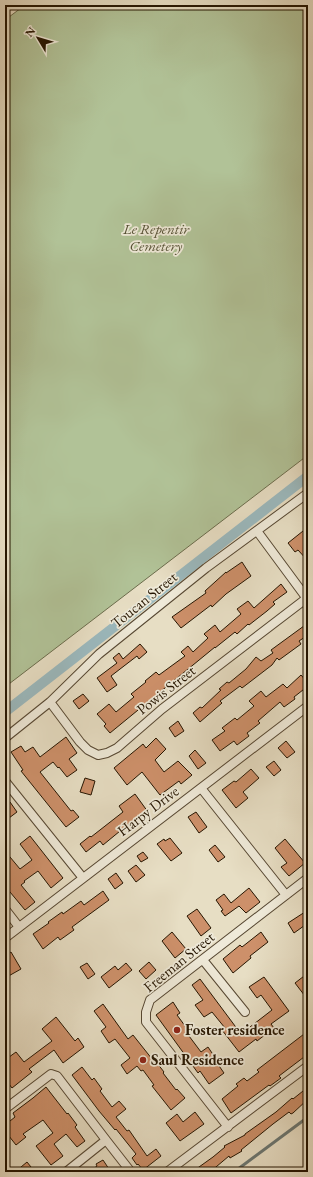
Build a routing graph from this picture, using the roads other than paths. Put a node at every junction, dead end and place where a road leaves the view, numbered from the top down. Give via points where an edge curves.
1 (308, 493) edge
2 (257, 531) junction
3 (307, 599) edge
4 (50, 702) junction
5 (308, 706) edge
6 (5, 738) edge
7 (5, 781) edge
8 (201, 788) junction
9 (83, 878) junction
10 (308, 878) edge
11 (286, 895) junction
12 (5, 909) edge
13 (19, 927) junction
14 (5, 938) edge
15 (203, 960) junction
16 (245, 1012) dead end
17 (308, 1066) edge
18 (5, 1109) edge
19 (228, 1127) junction
20 (106, 1140) junction
21 (66, 1172) edge
22 (131, 1172) edge
23 (167, 1172) edge

1 - 2 street, Toucan Street
2 - 3 street
2 - 4 street, Toucan Street via 206,568 99,654
3 - 4 street, Powis Street via 162,709 117,748 107,753 98,754 88,750
4 - 6 street, Toucan Street
5 - 8 street, Harpy Drive
7 - 9 street
8 - 9 street, Harpy Drive
8 - 11 street
9 - 13 street, Harpy Drive
10 - 11 street, Freeman Street
11 - 15 street, Freeman Street
12 - 13 street
13 - 14 street, Harpy Drive
15 - 16 street
15 - 19 street, Freeman Street via 150,1000 146,1022
17 - 19 street
18 - 20 street via 51,1074 57,1076
19 - 23 street
20 - 21 street
20 - 22 street

